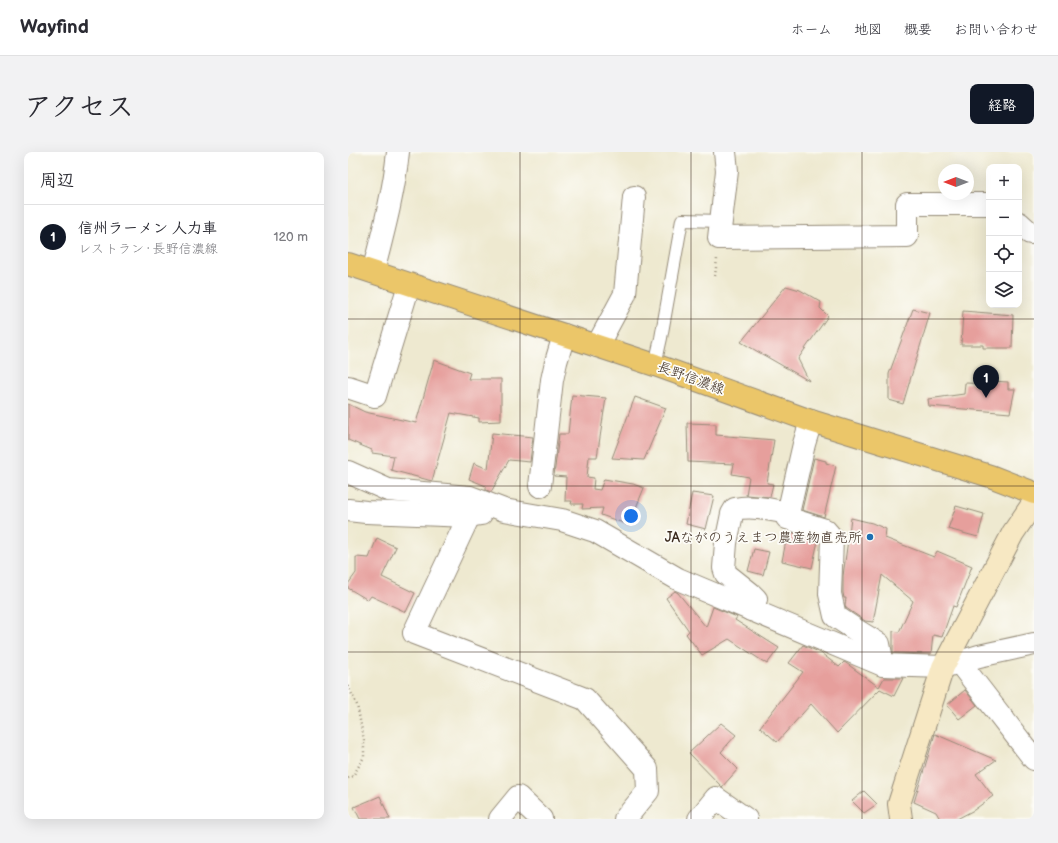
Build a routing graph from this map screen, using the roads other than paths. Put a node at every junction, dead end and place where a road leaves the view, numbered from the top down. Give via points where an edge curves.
1 (398, 152) edge
2 (725, 152) edge
3 (634, 197) dead end
4 (986, 204) edge
5 (722, 221) junction
6 (1022, 225) edge
7 (1034, 233) edge
8 (348, 264) edge
9 (373, 272) junction
10 (409, 285) junction
11 (564, 335) junction
12 (597, 346) junction
13 (655, 365) junction
14 (348, 388) edge
15 (811, 421) junction
16 (348, 472) edge
17 (540, 486) dead end
18 (1034, 493) edge
19 (1034, 502) edge
20 (348, 510) edge
21 (504, 510) junction
22 (789, 513) junction
23 (469, 516) junction
24 (751, 610) junction
25 (1034, 644) edge
26 (883, 665) junction
27 (951, 665) junction
28 (1034, 759) edge
29 (500, 819) edge
30 (541, 819) edge
31 (625, 819) edge
32 (699, 819) edge
33 (746, 819) edge
34 (901, 819) edge

1 - 9 street via 396,172
2 - 5 street via 727,171
3 - 12 street via 625,294
4 - 5 street via 907,204 907,236 719,238
5 - 13 lane via 682,220
6 - 7 street
8 - 9 main road, 長野信濃線
9 - 10 main road, 長野信濃線
10 - 11 main road, 長野信濃線
10 - 14 street via 374,396
11 - 12 main road, 長野信濃線
11 - 17 street via 552,380
12 - 13 main road, 長野信濃線
13 - 15 main road, 長野信濃線
15 - 18 main road, 長野信濃線 via 990,476
15 - 22 street
16 - 21 street via 388,490 470,497
19 - 27 street via 1013,533
20 - 23 street
21 - 23 street
21 - 24 street via 562,520 595,530 678,579
22 - 24 street via 742,507 735,509 732,514 724,568 726,574 756,599
22 - 26 street via 787,518 825,530 832,538 830,594 836,616 879,644
23 - 31 street via 414,633 585,699 647,769 648,791
24 - 26 street
25 - 27 street
26 - 27 street
27 - 28 street
27 - 34 street via 899,804
29 - 30 street via 518,796
32 - 33 street via 716,798

